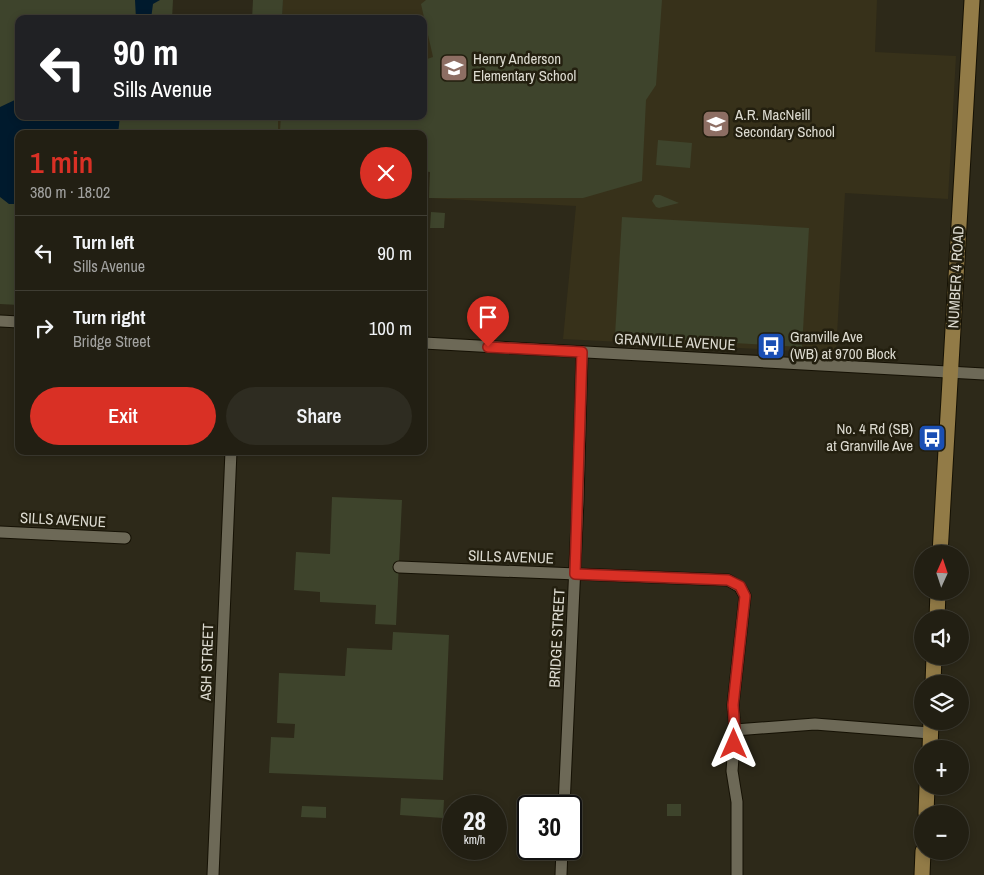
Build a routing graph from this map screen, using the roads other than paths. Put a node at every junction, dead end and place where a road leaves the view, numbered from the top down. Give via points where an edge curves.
1 (972, 0) edge
2 (0, 321) edge
3 (15, 322) edge
4 (427, 343) edge
5 (582, 352) junction
6 (951, 372) junction
7 (984, 374) edge
8 (231, 455) edge
9 (0, 532) edge
10 (126, 538) dead end
11 (941, 545) edge
12 (400, 567) dead end
13 (575, 574) junction
14 (914, 727) edge
15 (735, 730) junction
16 (565, 795) edge
17 (562, 860) edge
18 (923, 860) edge
19 (213, 875) edge
20 (561, 875) edge
21 (737, 875) edge
22 (922, 875) edge

1 - 6 main road, NUMBER 4 ROAD
2 - 3 street
4 - 5 street, GRANVILLE AVENUE
5 - 6 street, GRANVILLE AVENUE
5 - 13 street, BRIDGE STREET
6 - 7 street, GRANVILLE AVENUE
6 - 11 main road, NUMBER 4 ROAD
8 - 19 street, ASH STREET
9 - 10 street, SILLS AVENUE
12 - 13 street, SILLS AVENUE
13 - 15 street, SILLS AVENUE via 728,580 740,586 745,596 733,705
13 - 16 street, BRIDGE STREET
14 - 15 street via 815,724
15 - 21 street via 732,771 737,802
17 - 20 street
18 - 22 main road

